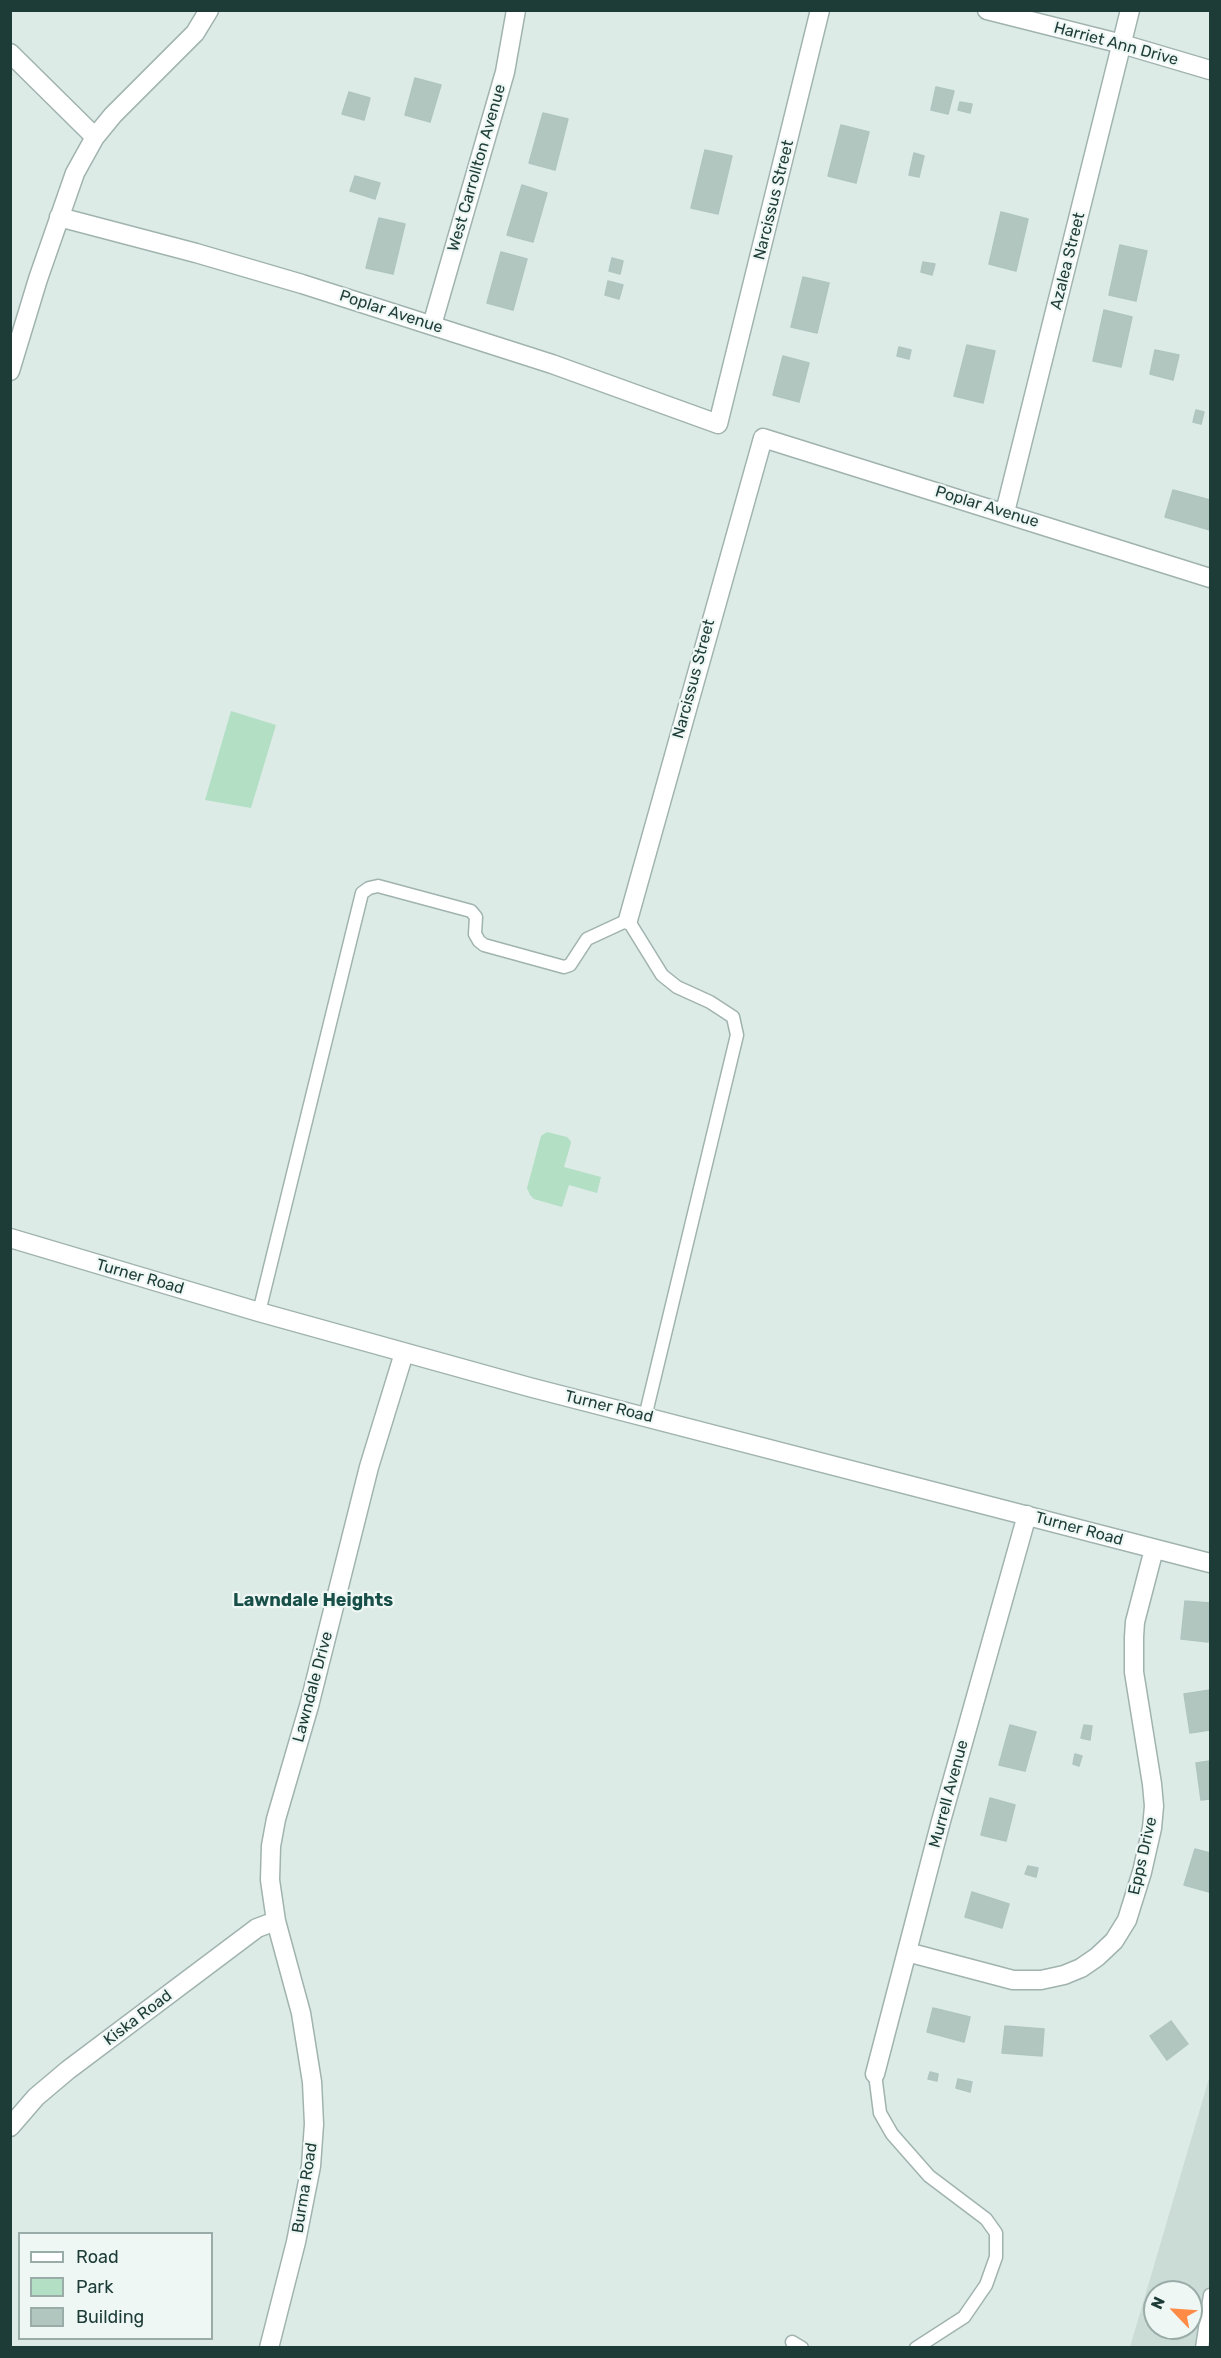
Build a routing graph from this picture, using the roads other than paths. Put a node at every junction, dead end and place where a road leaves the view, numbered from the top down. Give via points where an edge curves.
1 (209, 10) edge
2 (516, 10) edge
3 (820, 10) edge
4 (987, 10) edge
5 (1130, 10) edge
6 (1122, 44) junction
7 (10, 53) edge
8 (1210, 70) edge
9 (95, 137) junction
10 (59, 217) junction
11 (432, 325) junction
12 (10, 371) edge
13 (718, 424) joint
14 (763, 438) joint
15 (1005, 512) junction
16 (1210, 578) edge
17 (628, 920) junction
18 (10, 1238) edge
19 (259, 1312) junction
20 (404, 1353) junction
21 (645, 1417) junction
22 (1027, 1515) junction
23 (1154, 1549) junction
24 (1210, 1563) edge
25 (276, 1921) junction
26 (907, 1952) junction
27 (875, 2074) joint
28 (10, 2127) edge
29 (1210, 2295) edge
30 (269, 2348) edge
31 (916, 2348) edge
32 (1202, 2348) edge

1 - 9 street via 195,33
2 - 11 street, West Carrollton Avenue via 504,72
3 - 13 street, Narcissus Street
4 - 6 street, Harriet Ann Drive
5 - 6 street, Azalea Street
6 - 8 street, Harriet Ann Drive
6 - 15 street, Azalea Street
7 - 9 street
9 - 10 street via 75,173
10 - 11 street, Poplar Avenue via 207,256
10 - 12 street
11 - 13 street, Poplar Avenue
14 - 15 street, Poplar Avenue
14 - 17 street, Narcissus Street
15 - 16 street, Poplar Avenue
17 - 19 lane via 587,939 564,968 484,945 475,934 476,917 471,911 378,886 362,893
17 - 21 lane via 662,975 733,1017 737,1035
18 - 19 street, Turner Road
19 - 20 street, Turner Road
20 - 21 street, Turner Road
20 - 25 street, Lawndale Drive via 369,1467 309,1706 276,1818 270,1880
21 - 22 street, Turner Road
22 - 23 street, Turner Road
22 - 26 street, Murrell Avenue
23 - 24 street, Turner Road
23 - 26 street, Epps Drive via 1134,1637 1134,1672 1152,1784 1152,1828 1127,1920 1114,1941 1097,1957 1064,1975 1041,1980 1013,1980
25 - 28 street, Kiska Road via 257,1928 68,2070 36,2097
25 - 30 street, Burma Road via 301,2013 314,2124 311,2166 296,2242
26 - 27 street, Murrell Avenue
27 - 31 lane via 880,2113 892,2133 928,2176 986,2219 996,2233 996,2257 986,2285 964,2317
29 - 32 lane

